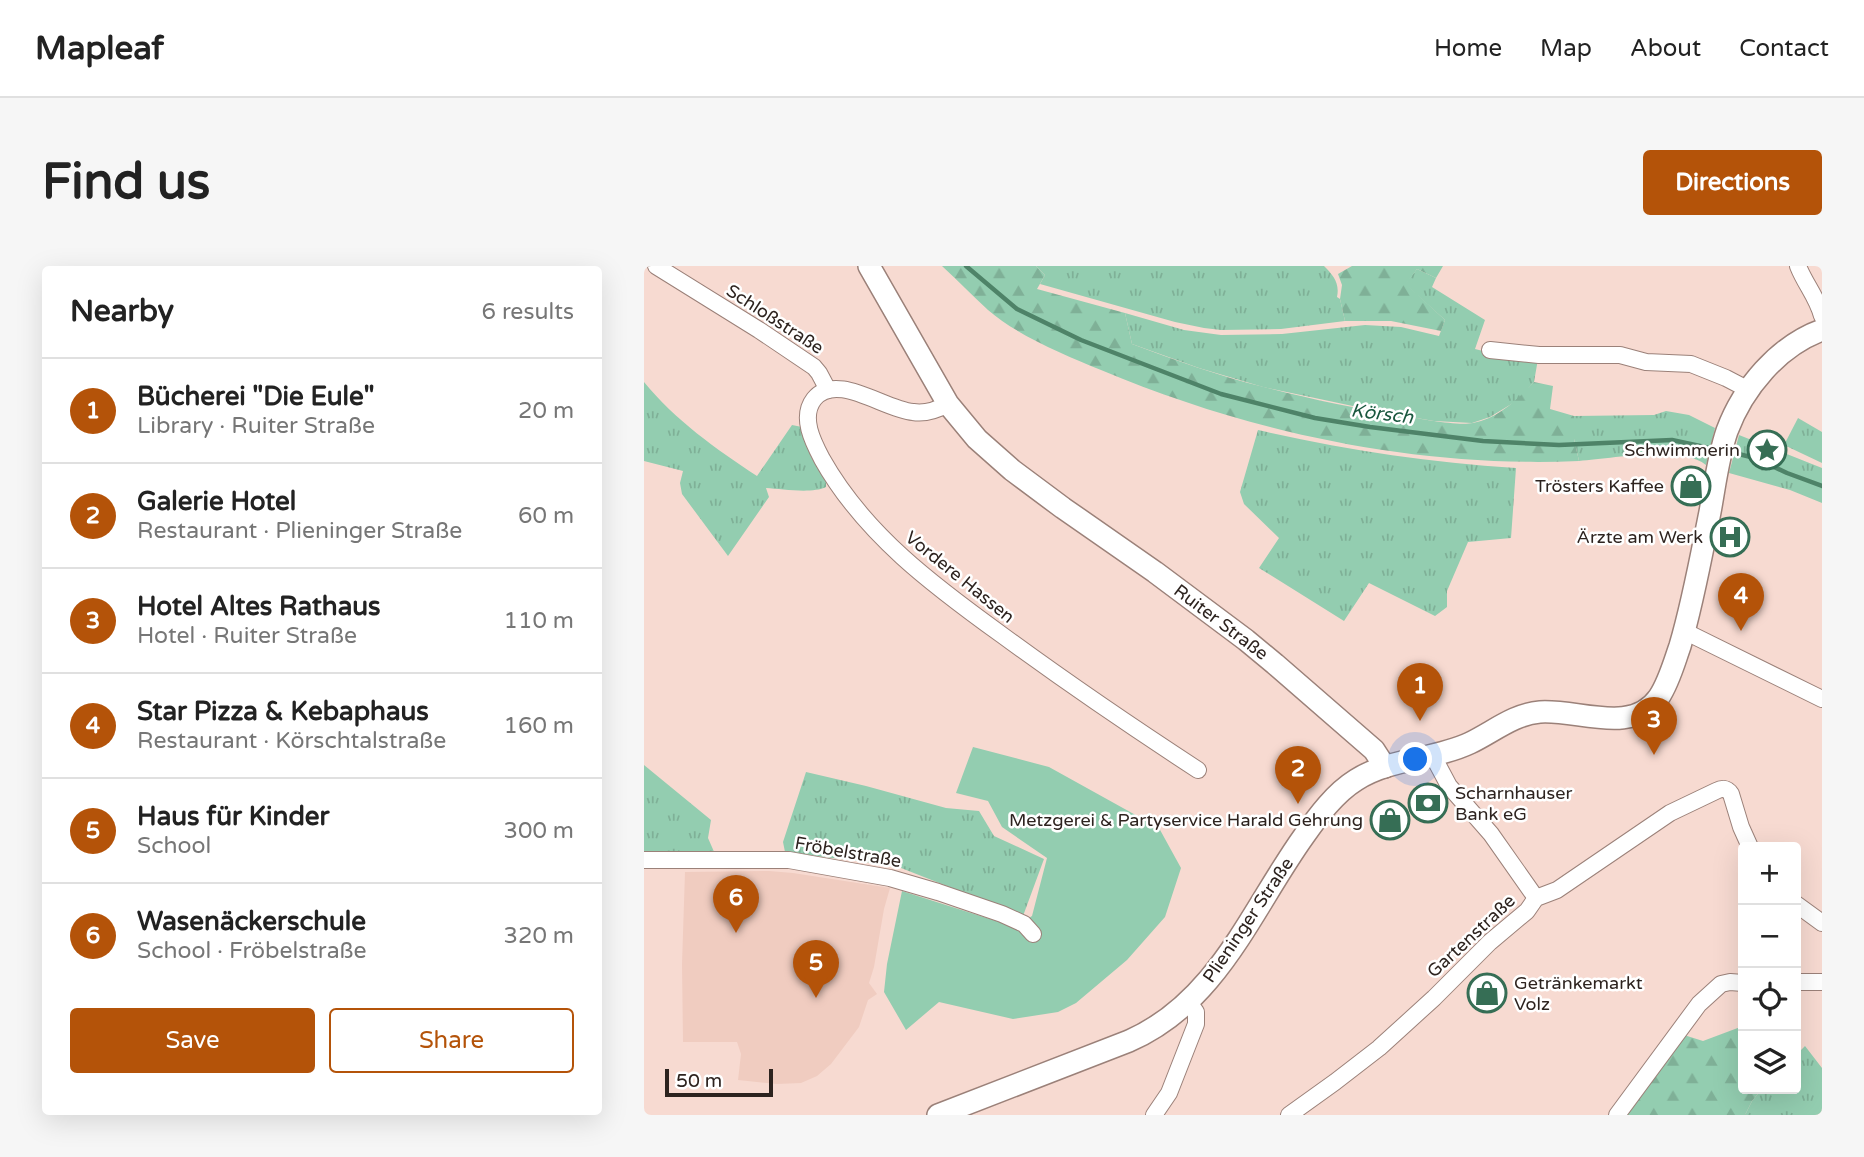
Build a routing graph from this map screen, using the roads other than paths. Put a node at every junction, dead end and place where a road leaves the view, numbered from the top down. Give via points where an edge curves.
1 (656, 266) edge
2 (869, 266) edge
3 (1798, 266) edge
4 (1822, 316) edge
5 (1822, 330) edge
6 (1490, 350) dead end
7 (828, 390) junction
8 (1749, 390) junction
9 (948, 404) junction
10 (1684, 631) junction
11 (1822, 699) edge
12 (1433, 756) junction
13 (1385, 767) junction
14 (1198, 770) dead end
15 (1748, 842) edge
16 (644, 860) edge
17 (1536, 898) junction
18 (1797, 905) edge
19 (1822, 923) edge
20 (1033, 934) dead end
21 (1801, 982) edge
22 (1822, 982) edge
23 (1738, 983) edge
24 (1189, 1002) junction
25 (971, 1109) edge
26 (938, 1115) edge
27 (1154, 1115) edge
28 (1289, 1115) edge
29 (1617, 1115) edge

1 - 7 street, Schloßstraße via 814,367
2 - 9 main road, Ruiter Straße
3 - 4 street
5 - 8 main road via 1780,355
6 - 8 street via 1620,355 1646,362 1692,364
7 - 9 street via 849,390 912,412
7 - 14 street, Vordere Hassen via 815,398 809,409 813,442 839,485 894,550 1051,671
8 - 10 main road via 1727,433
9 - 13 main road, Ruiter Straße via 977,439 1012,470 1269,659 1374,750
10 - 11 street
10 - 12 main road via 1668,681 1658,699 1643,711 1622,718 1528,714
12 - 13 main road
12 - 17 street via 1449,786 1491,834
13 - 24 main road, Plieninger Straße via 1346,787 1317,818 1227,957
15 - 17 street, Gartenstraße via 1729,791 1718,790 1675,811 1557,890
16 - 20 street, Fröbelstraße via 789,860 890,878 1003,914
17 - 28 street, Gartenstraße via 1379,1048
18 - 19 street
21 - 22 street
23 - 29 street via 1721,984 1699,1004
24 - 25 main road, Plieninger Straße via 1138,1037
24 - 27 street via 1196,1024 1170,1093
25 - 26 main road, Plieninger Straße

